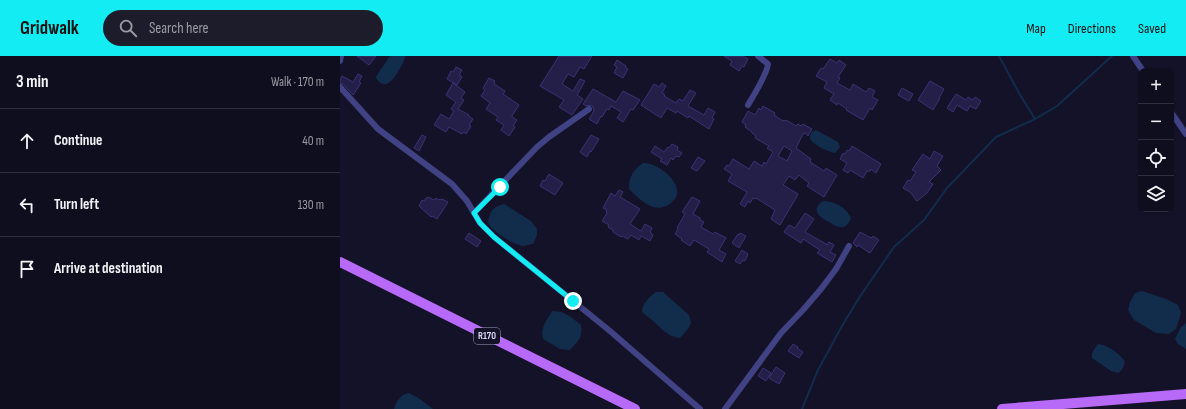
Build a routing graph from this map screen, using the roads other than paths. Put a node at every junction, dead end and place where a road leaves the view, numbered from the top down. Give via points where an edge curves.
1 (341, 56) edge
2 (758, 56) edge
3 (1134, 56) edge
4 (340, 60) edge
5 (1141, 68) edge
6 (340, 88) edge
7 (748, 105) dead end
8 (589, 109) dead end
9 (1174, 116) edge
10 (1186, 134) edge
11 (474, 213) junction
12 (849, 246) dead end
13 (340, 262) edge
14 (1186, 394) edge
15 (635, 409) edge
16 (700, 409) edge
17 (725, 409) edge
18 (1002, 409) edge

1 - 4 street
2 - 7 street via 768,66
3 - 5 street
6 - 11 street via 378,129 452,184
8 - 11 street via 537,147
9 - 10 street
11 - 16 street via 494,237 610,331
12 - 17 street via 821,289 781,333
13 - 15 main road, R170
14 - 18 main road

